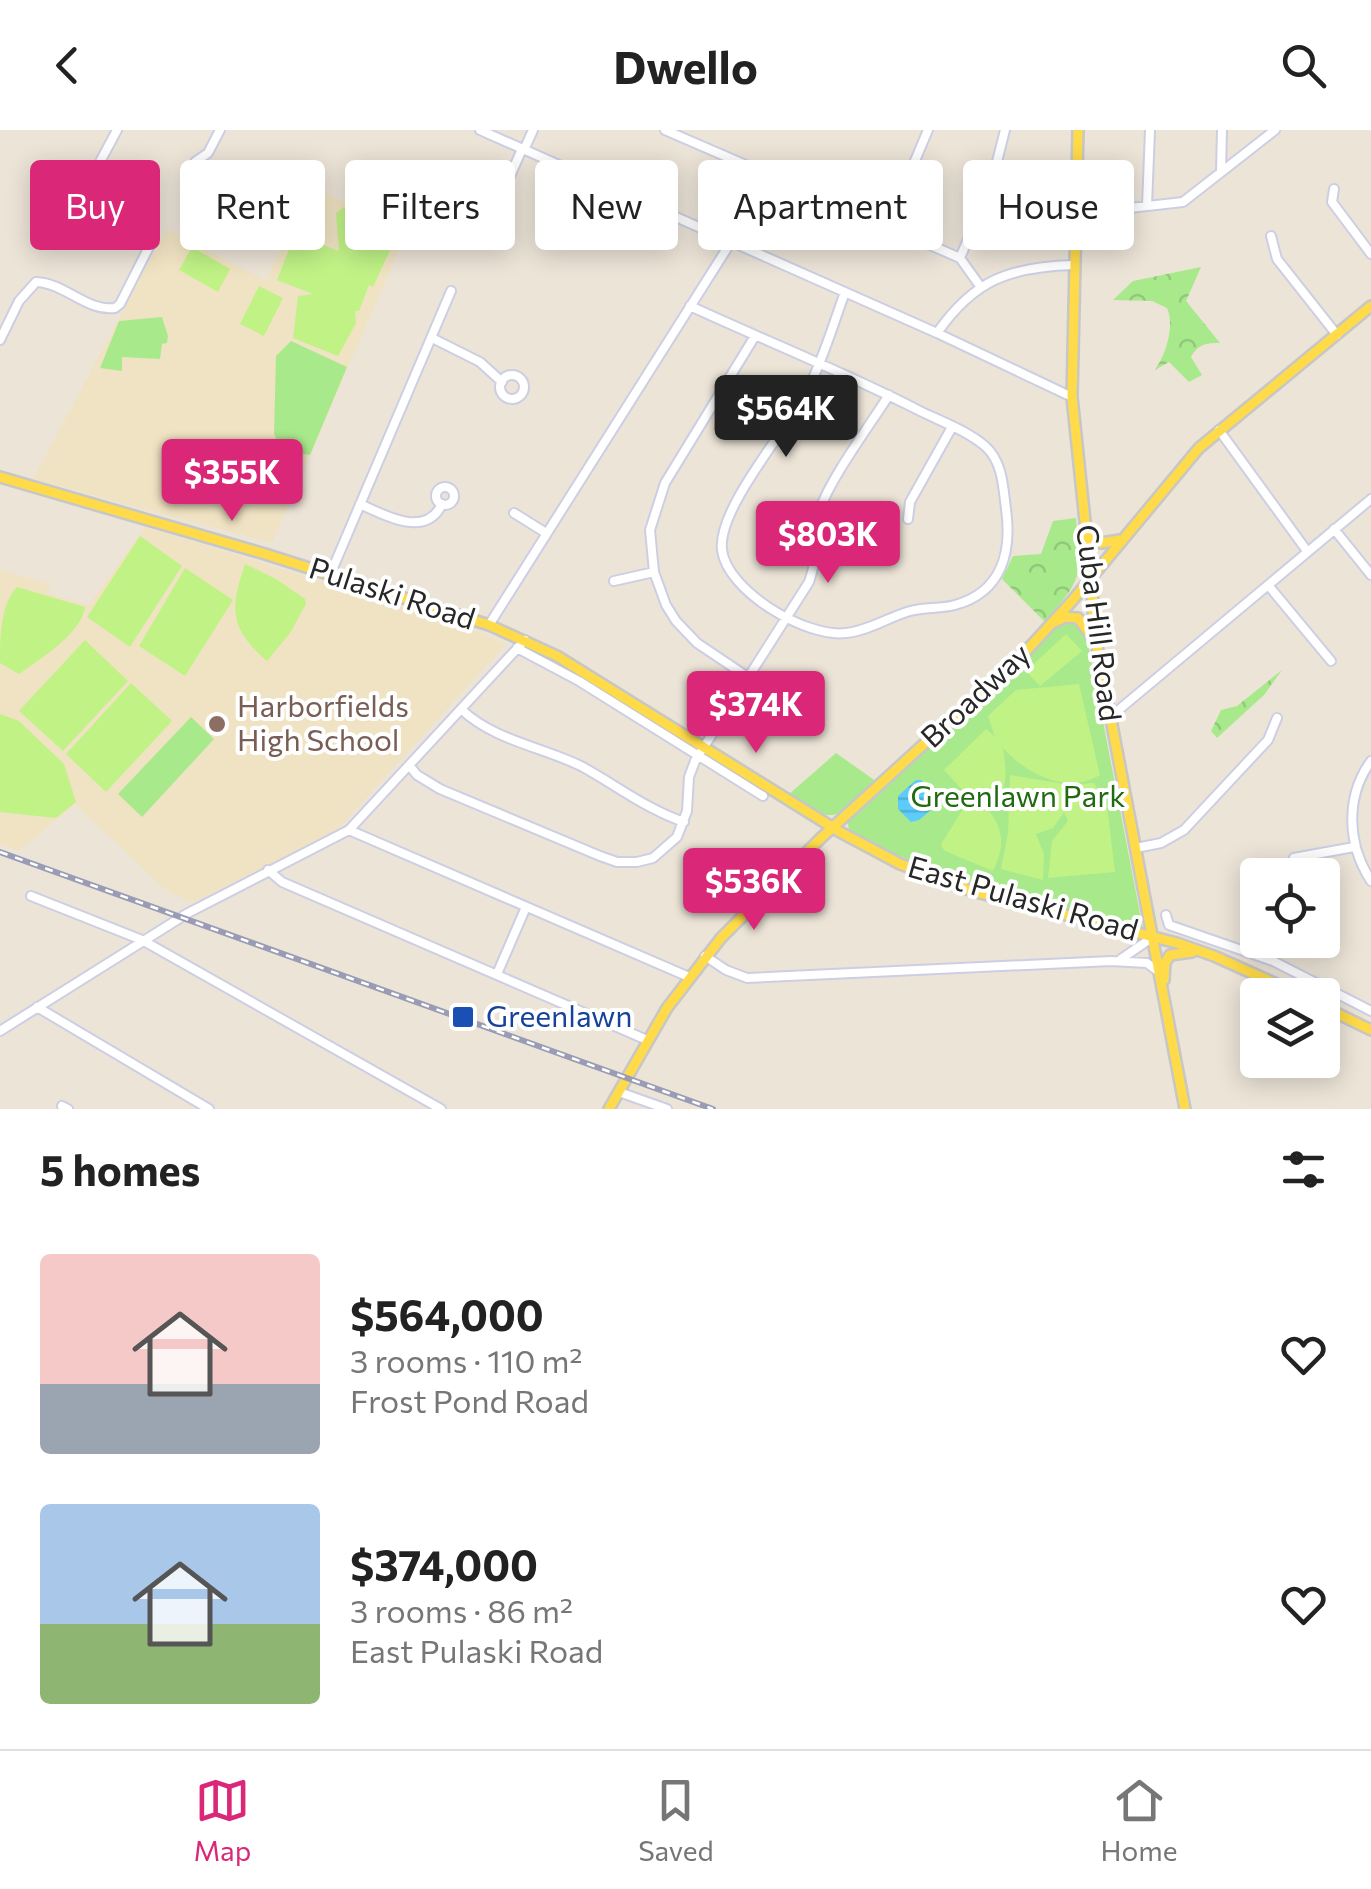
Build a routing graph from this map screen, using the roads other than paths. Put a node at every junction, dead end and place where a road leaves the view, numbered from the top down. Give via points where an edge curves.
1 (118, 130) edge
2 (220, 130) edge
3 (480, 130) edge
4 (533, 130) edge
5 (665, 130) edge
6 (928, 130) edge
7 (1005, 130) edge
8 (1078, 130) edge
9 (1150, 130) edge
10 (1222, 130) edge
11 (1275, 130) edge
12 (523, 150) junction
13 (198, 160) edge
14 (734, 160) edge
15 (915, 160) edge
16 (1077, 160) edge
17 (515, 168) edge
18 (1222, 172) junction
19 (1334, 190) dead end
20 (1147, 206) junction
21 (1134, 207) edge
22 (698, 227) edge
23 (1272, 236) dead end
24 (726, 250) edge
25 (749, 250) edge
26 (941, 250) edge
27 (1074, 250) edge
28 (1371, 254) edge
29 (960, 258) junction
30 (1073, 265) junction
31 (980, 286) junction
32 (452, 292) dead end
33 (845, 292) junction
34 (690, 306) junction
35 (1371, 306) edge
36 (937, 333) junction
37 (1337, 335) junction
38 (755, 336) junction
39 (432, 338) junction
40 (0, 340) edge
41 (819, 363) junction
42 (502, 382) dead end
43 (889, 395) junction
44 (1072, 397) junction
45 (952, 428) junction
46 (1220, 430) junction
47 (0, 477) edge
48 (1371, 498) edge
49 (360, 504) junction
50 (442, 504) dead end
51 (514, 514) dead end
52 (908, 519) dead end
53 (1086, 528) junction
54 (1334, 529) junction
55 (546, 534) junction
56 (1126, 535) junction
57 (1308, 551) junction
58 (654, 572) junction
59 (330, 575) junction
60 (1371, 575) edge
61 (1091, 578) junction
62 (614, 581) dead end
63 (1268, 585) junction
64 (787, 616) junction
65 (489, 625) junction
66 (1045, 630) junction
67 (521, 644) junction
68 (1096, 645) junction
69 (1332, 661) dead end
70 (748, 678) junction
71 (461, 709) junction
72 (1109, 718) junction
73 (1277, 718) dead end
74 (705, 746) junction
75 (698, 756) junction
76 (1371, 760) edge
77 (409, 766) junction
78 (763, 796) dead end
79 (684, 822) junction
80 (832, 827) junction
81 (349, 830) junction
82 (1354, 847) junction
83 (1136, 848) junction
84 (1294, 858) dead end
85 (268, 870) junction
86 (1371, 881) edge
87 (31, 896) dead end
88 (526, 907) junction
89 (1166, 915) dead end
90 (1152, 937) junction
91 (142, 940) junction
92 (706, 956) junction
93 (1214, 956) junction
94 (1111, 961) junction
95 (1159, 972) junction
96 (497, 974) junction
97 (689, 977) junction
98 (1264, 978) edge
99 (1162, 988) junction
100 (37, 1008) junction
101 (1371, 1011) edge
102 (1340, 1015) edge
103 (1371, 1030) edge
104 (0, 1031) edge
105 (647, 1040) junction
106 (618, 1092) junction
107 (209, 1109) edge
108 (441, 1109) edge
109 (609, 1109) edge
110 (668, 1109) edge
111 (1186, 1109) edge

1 - 40 street via 86,188 148,225 154,236 120,304 101,308 55,283 36,282
2 - 13 street
3 - 12 street
4 - 12 street
5 - 14 street
6 - 15 street
7 - 29 street via 999,164
8 - 16 main road, Cuba Hill Road
9 - 20 street
10 - 18 street
11 - 18 street
12 - 17 street
12 - 22 street
18 - 20 street via 1190,198
19 - 28 street via 1332,202
20 - 21 street
23 - 37 street via 1277,259
24 - 34 street
25 - 33 street
26 - 29 street
27 - 30 main road, Cuba Hill Road
29 - 31 street
30 - 31 street via 1019,270
30 - 44 main road, Cuba Hill Road
31 - 36 street
32 - 39 street
33 - 36 street
33 - 41 street
34 - 38 street
34 - 55 street
35 - 37 main road, Broadway
36 - 44 street
37 - 46 main road, Broadway
38 - 41 street
38 - 58 street via 658,496 650,530
39 - 42 street via 480,362
39 - 49 street
41 - 43 street
41 - 64 street via 722,532 735,582
43 - 45 street
43 - 64 street via 822,506 814,568
44 - 53 main road, Cuba Hill Road
45 - 52 street via 910,502
45 - 64 street via 992,453 1002,478 1009,541 990,583 960,604 915,609 844,634 810,629
46 - 56 main road, Broadway
46 - 57 street
47 - 59 main road, Pulaski Road
48 - 54 street
49 - 50 street via 410,522 433,517
49 - 59 street
51 - 55 street
53 - 56 main road via 1100,544
53 - 61 main road, Cuba Hill Road
54 - 57 street
54 - 60 street
55 - 65 street
56 - 61 main road, Broadway
57 - 63 street
58 - 62 street
58 - 70 street via 686,632
59 - 65 main road, Pulaski Road
61 - 66 main road, Broadway
61 - 68 main road, Cuba Hill Road
63 - 69 street
63 - 72 street
64 - 70 street
65 - 67 main road, Pulaski Road
66 - 68 main road via 1074,617
66 - 80 main road, Broadway
67 - 71 street
67 - 74 main road, Pulaski Road
67 - 75 street
68 - 72 main road, Cuba Hill Road
70 - 74 street
71 - 77 street
71 - 79 street via 479,724 561,757
72 - 83 main road, Cuba Hill Road
73 - 83 street via 1268,740 1184,830
74 - 75 street
74 - 80 main road, East Pulaski Road
75 - 78 street
75 - 79 street
76 - 82 street via 1356,792
77 - 79 street via 440,788 617,862 653,858
77 - 81 street
80 - 90 main road, East Pulaski Road via 949,884
80 - 92 main road, Broadway
81 - 85 street
81 - 88 street
82 - 84 street
82 - 86 street
83 - 90 main road, Cuba Hill Road
85 - 91 street
85 - 96 street via 282,882
87 - 91 street
88 - 96 street
88 - 97 street
89 - 101 street via 1170,925 1273,961
90 - 93 main road, East Pulaski Road
90 - 94 street
90 - 95 main road, Cuba Hill Road
91 - 100 street
91 - 108 street
92 - 94 street via 756,978
92 - 97 main road, Broadway
93 - 98 main road, East Pulaski Road
93 - 99 main road via 1170,955
94 - 95 street via 1147,963
95 - 99 main road, Cuba Hill Road
96 - 105 street
97 - 105 main road, Broadway
99 - 111 main road, Cuba Hill Road
100 - 104 street
100 - 107 street
102 - 103 main road
105 - 106 main road, Broadway
106 - 109 main road, Broadway
106 - 110 street

